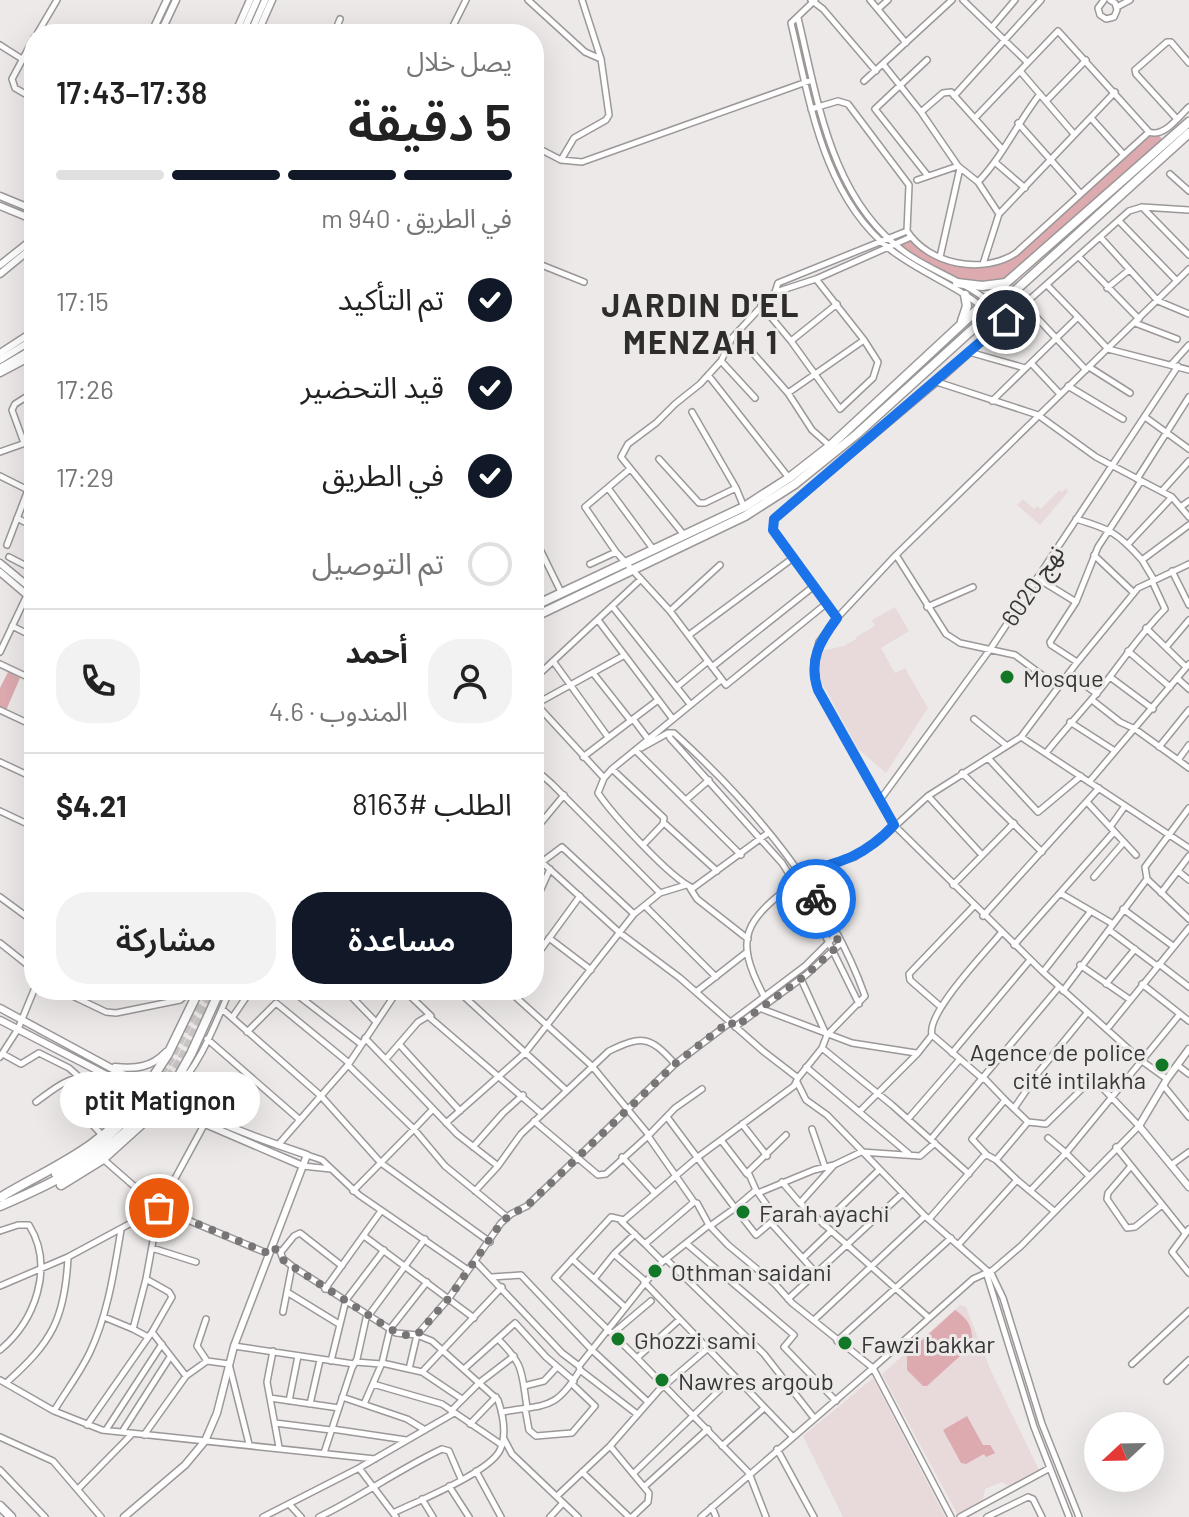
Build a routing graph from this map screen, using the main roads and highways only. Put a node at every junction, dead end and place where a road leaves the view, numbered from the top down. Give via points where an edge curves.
1 (1189, 122) edge
2 (1189, 133) edge
3 (1007, 282) junction
4 (957, 283) road end
5 (965, 295) road end
6 (959, 326) junction
7 (629, 566) junction
8 (544, 601) edge
9 (544, 612) edge
10 (203, 1000) edge
11 (206, 1000) edge
12 (149, 1078) road end
13 (172, 1091) road end
14 (137, 1096) road end
15 (160, 1111) road end
16 (26, 1195) junction
17 (0, 1197) edge
18 (0, 1208) edge
19 (0, 1506) edge
20 (11, 1517) edge

1 - 3 highway
2 - 7 highway via 795,484 745,516
3 - 4 highway
3 - 6 highway
5 - 6 highway via 966,311
6 - 7 highway via 789,478
7 - 8 highway
7 - 9 highway
10 - 12 highway
11 - 13 highway via 191,1054
14 - 17 highway via 102,1135 50,1172
15 - 16 highway via 103,1159 57,1187
16 - 17 highway via 86,1164 122,1136 136,1115 81,1158
16 - 18 highway
19 - 20 highway

